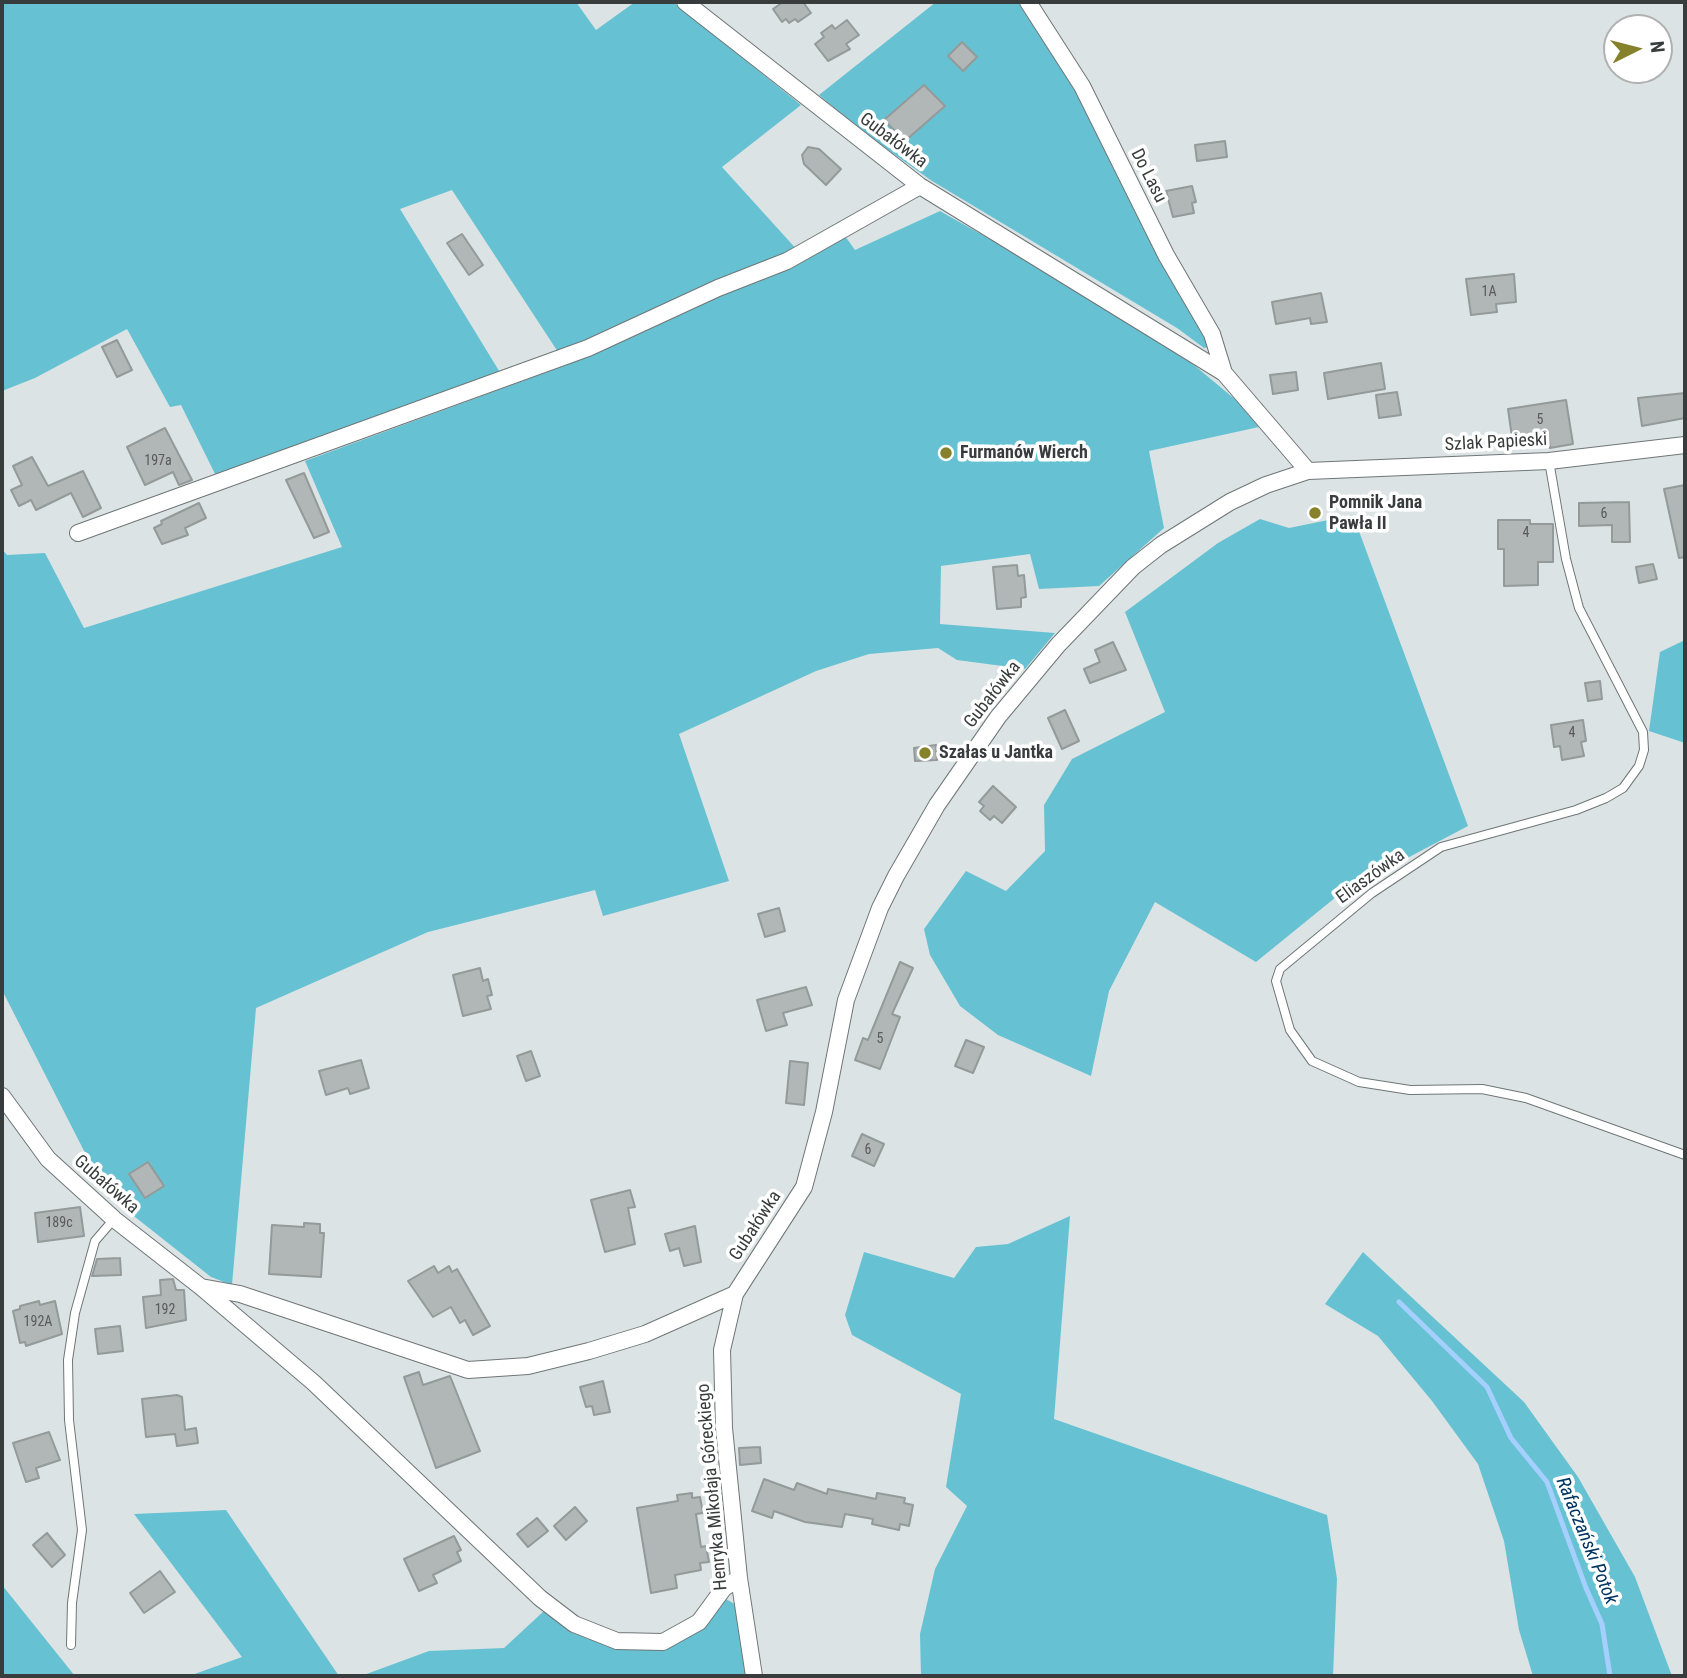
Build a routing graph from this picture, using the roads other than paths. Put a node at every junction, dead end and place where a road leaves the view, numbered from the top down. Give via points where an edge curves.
1 (685, 2) edge
2 (1028, 2) edge
3 (920, 186) junction
4 (1224, 373) junction
5 (1685, 445) edge
6 (1549, 461) junction
7 (1308, 471) junction
8 (78, 533) dead end
9 (2, 1096) edge
10 (1685, 1156) edge
11 (114, 1219) junction
12 (201, 1287) junction
13 (734, 1294) junction
14 (739, 1578) junction
15 (71, 1645) dead end
16 (754, 1676) edge

1 - 3 street, Gubałówka
2 - 4 street, Do Lasu via 1082,86 1166,255 1212,334
3 - 4 street, Gubałówka
3 - 8 street via 787,261 588,348
4 - 7 street, Gubałówka
5 - 6 street, Szlak Papieski
6 - 7 street, Szlak Papieski
6 - 10 lane, Eliaszówka via 1579,608 1643,732 1639,766 1623,789 1606,798 1441,847 1373,893 1280,968 1276,981 1290,1030 1312,1061 1359,1082 1410,1090 1482,1089 1515,1096
7 - 13 street, Gubałówka via 1230,502 1133,567 1058,645 998,717 937,805 880,908 846,1000 804,1187
9 - 11 street, Gubałówka via 48,1159
11 - 12 street, Gubałówka
11 - 15 lane via 95,1241 75,1313 68,1360 69,1420 82,1530
12 - 13 street, Gubałówka via 240,1294 468,1370 528,1366 589,1351 645,1334
12 - 14 street, Gubałówka via 314,1383 540,1598 574,1623 617,1641 663,1642 699,1622 724,1588
13 - 14 street, Henryka Mikołaja Góreckiego via 722,1350 724,1427
14 - 16 street, Henryka Mikołaja Góreckiego

